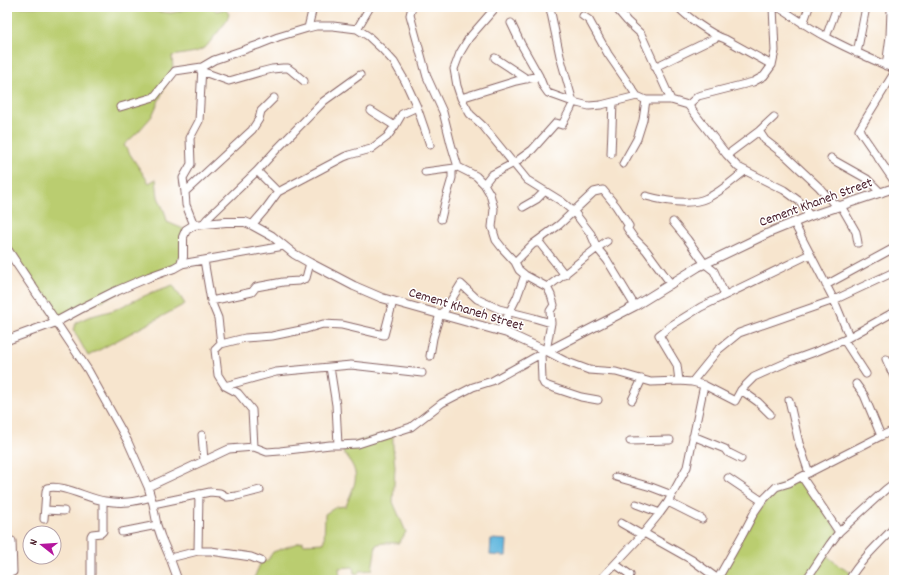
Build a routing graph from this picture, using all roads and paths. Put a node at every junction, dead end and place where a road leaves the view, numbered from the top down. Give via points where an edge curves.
1 (313, 7) edge
2 (370, 7) edge
3 (412, 7) edge
4 (496, 7) edge
5 (614, 7) edge
6 (678, 7) edge
7 (773, 7) edge
8 (778, 7) edge
9 (809, 7) edge
10 (837, 7) edge
11 (866, 7) edge
12 (890, 7) edge
13 (550, 8) dead end
14 (583, 16) dead end
15 (511, 23) dead end
16 (803, 24) junction
17 (308, 28) junction
18 (357, 29) junction
19 (717, 36) junction
20 (826, 37) junction
21 (857, 53) junction
22 (495, 58) dead end
23 (772, 65) junction
24 (886, 66) junction
25 (655, 67) junction
26 (202, 69) junction
27 (894, 69) edge
28 (894, 73) edge
29 (360, 75) dead end
30 (539, 76) junction
31 (527, 78) junction
32 (304, 81) dead end
33 (637, 96) junction
34 (274, 98) dead end
35 (461, 98) junction
36 (646, 100) junction
37 (671, 100) junction
38 (574, 102) junction
39 (613, 102) junction
40 (688, 105) junction
41 (120, 107) dead end
42 (416, 107) junction
43 (371, 111) dead end
44 (774, 117) dead end
45 (395, 126) junction
46 (760, 131) junction
47 (430, 145) dead end
48 (611, 154) dead end
49 (727, 155) junction
50 (831, 158) dead end
51 (514, 163) junction
52 (623, 164) dead end
53 (455, 168) junction
54 (257, 171) junction
55 (745, 171) junction
56 (425, 172) dead end
57 (894, 181) edge
58 (484, 184) junction
59 (894, 188) edge
60 (545, 191) junction
61 (185, 192) junction
62 (278, 192) junction
63 (881, 192) junction
64 (646, 196) dead end
65 (841, 206) junction
66 (523, 207) dead end
67 (574, 212) junction
68 (810, 216) junction
69 (441, 219) dead end
70 (673, 222) dead end
71 (794, 222) junction
72 (203, 224) junction
73 (194, 225) junction
74 (252, 225) junction
75 (607, 241) dead end
76 (858, 243) dead end
77 (533, 244) junction
78 (284, 246) junction
79 (598, 248) junction
80 (894, 248) edge
81 (7, 249) edge
82 (810, 254) junction
83 (204, 260) junction
84 (515, 262) junction
85 (310, 263) junction
86 (180, 264) junction
87 (705, 264) junction
88 (894, 272) edge
89 (525, 275) junction
90 (565, 275) junction
91 (671, 284) junction
92 (826, 285) junction
93 (547, 287) junction
94 (725, 295) junction
95 (834, 300) junction
96 (211, 301) junction
97 (393, 301) junction
98 (635, 306) junction
99 (509, 311) junction
100 (894, 312) edge
101 (440, 314) junction
102 (56, 322) junction
103 (551, 323) junction
104 (500, 331) junction
105 (846, 338) junction
106 (7, 340) edge
107 (221, 344) junction
108 (544, 352) junction
109 (430, 356) dead end
110 (886, 359) dead end
111 (330, 367) junction
112 (422, 373) dead end
113 (866, 374) dead end
114 (894, 377) edge
115 (642, 379) junction
116 (679, 381) junction
117 (692, 382) junction
118 (856, 384) dead end
119 (704, 385) junction
120 (225, 386) junction
121 (741, 390) junction
122 (598, 400) dead end
123 (632, 400) dead end
124 (789, 400) dead end
125 (770, 414) dead end
126 (894, 430) edge
127 (202, 435) dead end
128 (693, 436) junction
129 (881, 436) junction
130 (670, 440) dead end
131 (630, 441) dead end
132 (338, 445) junction
133 (254, 448) junction
134 (741, 459) dead end
135 (204, 461) junction
136 (806, 475) junction
137 (616, 476) dead end
138 (728, 478) dead end
139 (894, 483) edge
140 (148, 487) junction
141 (260, 490) dead end
142 (199, 494) junction
143 (672, 494) junction
144 (103, 501) junction
145 (152, 501) junction
146 (762, 501) junction
147 (668, 502) junction
148 (636, 504) dead end
149 (45, 510) junction
150 (64, 511) dead end
151 (660, 513) junction
152 (44, 519) dead end
153 (702, 519) dead end
154 (621, 523) dead end
155 (157, 525) junction
156 (894, 528) edge
157 (122, 532) dead end
158 (839, 532) junction
159 (643, 534) junction
160 (12, 541) dead end
161 (198, 551) junction
162 (170, 558) junction
163 (261, 561) dead end
164 (615, 564) junction
165 (7, 573) edge
166 (717, 579) edge
167 (91, 580) edge
168 (178, 580) edge
169 (600, 580) edge
170 (630, 580) edge
171 (804, 580) edge
172 (849, 580) edge

1 - 17 street
2 - 18 street
3 - 53 street via 410,15 427,77 443,112
4 - 35 street via 460,53 454,69 456,86
5 - 25 street via 641,34
6 - 19 street
7 - 23 street via 775,51
8 - 16 street
9 - 16 street
10 - 20 street
11 - 21 street
12 - 24 street
13 - 38 street via 557,47
14 - 33 street via 589,20 608,54
15 - 30 street
16 - 20 street
17 - 18 street via 333,26
17 - 26 street via 214,60
18 - 42 street via 368,36 394,62
19 - 23 street
19 - 25 street
20 - 21 street
21 - 24 street
22 - 31 street
23 - 40 street via 764,76 753,82 698,96
24 - 27 street
25 - 37 street
26 - 32 street via 230,81 272,69 288,68
26 - 41 street via 175,71 154,97
26 - 61 street via 199,121 190,138 190,164 182,178
28 - 57 street via 859,130
29 - 54 street via 324,101
30 - 31 street
30 - 38 street via 548,93
31 - 35 street
33 - 36 street
33 - 39 street
34 - 61 street via 261,111 252,130
35 - 51 street via 470,114
36 - 37 street
36 - 52 street via 637,139
37 - 40 street
38 - 39 street via 589,106
38 - 51 street via 562,124 556,123 532,150
39 - 48 street
40 - 49 street
42 - 45 street via 402,114
42 - 47 street
43 - 45 street
44 - 46 street
45 - 62 street via 387,137 371,149 344,157
46 - 49 street
46 - 65 street via 765,140 787,157 833,203
49 - 55 street
50 - 63 street via 866,179
51 - 58 street via 491,175
51 - 60 street via 527,180
53 - 56 street
53 - 58 street via 476,176
53 - 69 street
54 - 62 street
54 - 72 street
55 - 64 street via 706,199 683,202
55 - 68 street via 784,190 799,201
58 - 84 street via 494,209 492,227 496,240
59 - 63 street, Cement Khaneh Street
60 - 66 street
60 - 67 street
61 - 73 street via 186,205
62 - 74 street
63 - 65 street, Cement Khaneh Street
65 - 68 street, Cement Khaneh Street
65 - 76 street via 856,232
67 - 77 street
67 - 79 street
67 - 91 street via 594,192 602,190 624,216 629,226 627,228 634,238
68 - 71 street, Cement Khaneh Street
70 - 87 street
71 - 82 street
71 - 87 street, Cement Khaneh Street
72 - 73 street, Cement Khaneh Street
72 - 74 street, Cement Khaneh Street via 244,222
73 - 86 street via 184,234 183,257
74 - 78 street, Cement Khaneh Street
75 - 79 street
77 - 84 street
77 - 90 street via 539,242
78 - 83 street
78 - 85 street, Cement Khaneh Street
79 - 90 street
79 - 98 street
80 - 92 street
81 - 102 street
82 - 92 street
82 - 94 street
83 - 86 street
83 - 96 street
84 - 89 street
85 - 96 street via 306,278 256,287 252,292
85 - 97 street, Cement Khaneh Street via 354,286
86 - 102 street via 114,292
87 - 91 street, Cement Khaneh Street
87 - 94 street via 714,271
88 - 95 street
89 - 93 street
89 - 99 street
90 - 93 street
91 - 98 street, Cement Khaneh Street
92 - 95 street
93 - 103 street via 554,305 550,311
94 - 116 street via 689,314 659,335 677,364
95 - 105 street
95 - 117 street via 739,333 718,350
96 - 107 street via 218,318
97 - 101 street, Cement Khaneh Street
97 - 107 street via 384,335 342,325 323,324 279,335 245,338
98 - 108 street, Cement Khaneh Street
99 - 101 street via 477,299 461,284 446,310
99 - 103 street
99 - 104 street
100 - 105 street
101 - 104 street, Cement Khaneh Street
101 - 109 street
102 - 106 street
102 - 140 street via 105,399
103 - 108 street
104 - 108 street, Cement Khaneh Street
105 - 113 street
105 - 121 street via 754,376
107 - 120 street via 215,350 218,375
108 - 115 street via 589,370 616,372
108 - 122 street via 544,384
108 - 132 street via 492,381 473,387 442,403 411,427 358,444
110 - 114 street
111 - 112 street via 351,365
111 - 120 street via 276,372
111 - 132 street via 336,405
115 - 116 street via 651,382
115 - 123 street
116 - 117 street
117 - 119 street
118 - 129 street via 864,395
119 - 121 street via 735,401
119 - 128 street
120 - 133 street via 238,393 252,410
121 - 125 street
124 - 136 street
126 - 129 street
127 - 135 street
128 - 134 street via 725,449 726,452
128 - 143 street via 687,466
129 - 136 street
130 - 131 street
132 - 133 street via 267,452
133 - 135 street via 229,448
135 - 140 street
136 - 146 street via 776,487
136 - 158 street
137 - 143 street
138 - 146 street
139 - 158 street
140 - 145 street
141 - 142 street via 227,497 220,493
142 - 145 street
142 - 161 street
143 - 147 street
144 - 145 street
144 - 149 street via 65,489 47,488
144 - 167 street via 103,531 91,536
145 - 155 street
146 - 166 street
147 - 151 street
147 - 153 street
148 - 151 street
149 - 150 street
149 - 152 street
151 - 159 street
154 - 159 street
155 - 157 street
155 - 162 street
156 - 172 street
158 - 171 street
159 - 164 street
159 - 166 street via 692,560
160 - 165 street via 13,572
161 - 162 street
161 - 163 street via 252,557
162 - 168 street
164 - 169 street
164 - 170 street via 630,575

